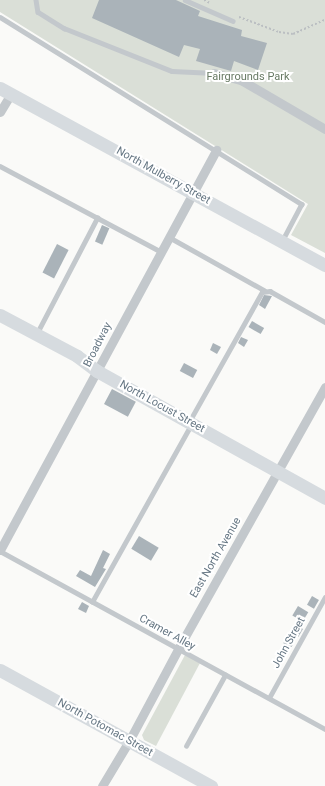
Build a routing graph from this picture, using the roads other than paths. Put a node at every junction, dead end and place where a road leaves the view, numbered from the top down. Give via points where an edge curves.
1 (36, 0) edge
2 (185, 0) edge
3 (0, 17) edge
4 (233, 21) dead end
5 (214, 73) joint
6 (5, 91) edge
7 (0, 112) edge
8 (325, 129) edge
9 (216, 150) junction
10 (0, 166) edge
11 (191, 192) junction
12 (98, 218) junction
13 (168, 236) junction
14 (282, 242) junction
15 (160, 251) junction
16 (325, 265) edge
17 (264, 290) junction
18 (0, 315) edge
19 (325, 322) edge
20 (36, 334) junction
21 (98, 371) junction
22 (325, 387) edge
23 (190, 422) junction
24 (279, 471) junction
25 (324, 494) edge
26 (0, 551) edge
27 (325, 597) edge
28 (92, 602) junction
29 (178, 649) junction
30 (0, 670) edge
31 (225, 675) junction
32 (269, 698) junction
33 (325, 729) edge
34 (129, 741) junction
35 (186, 746) dead end
36 (102, 786) edge
37 (211, 786) edge

1 - 5 lane via 38,12 64,28 172,71
2 - 4 lane
3 - 9 lane
5 - 8 street via 241,80
6 - 7 street
6 - 11 main road, North Mulberry Street
9 - 11 street, Broadway
9 - 14 lane via 302,204
10 - 12 lane
11 - 13 street, Broadway
11 - 14 main road, North Mulberry Street
12 - 15 lane
12 - 20 lane
13 - 15 street, Broadway
13 - 17 lane
14 - 16 main road, North Mulberry Street
15 - 21 street, Broadway
17 - 19 lane
17 - 23 lane via 258,295
18 - 20 main road, North Locust Street
20 - 21 main road, North Locust Street via 77,356
21 - 23 main road, North Locust Street
21 - 26 street, Broadway
22 - 24 street, East North Avenue
23 - 24 main road, North Locust Street
23 - 28 lane
24 - 25 main road, North Locust Street
24 - 29 street, East North Avenue
26 - 28 lane, Cramer Alley
27 - 32 lane, John Street
28 - 29 lane, Cramer Alley
29 - 31 lane, Cramer Alley
29 - 34 street, East North Avenue
30 - 34 main road, North Potomac Street
31 - 32 lane, Cramer Alley
31 - 35 lane
32 - 33 lane, Cramer Alley
34 - 36 street, East North Avenue
34 - 37 main road, North Potomac Street

